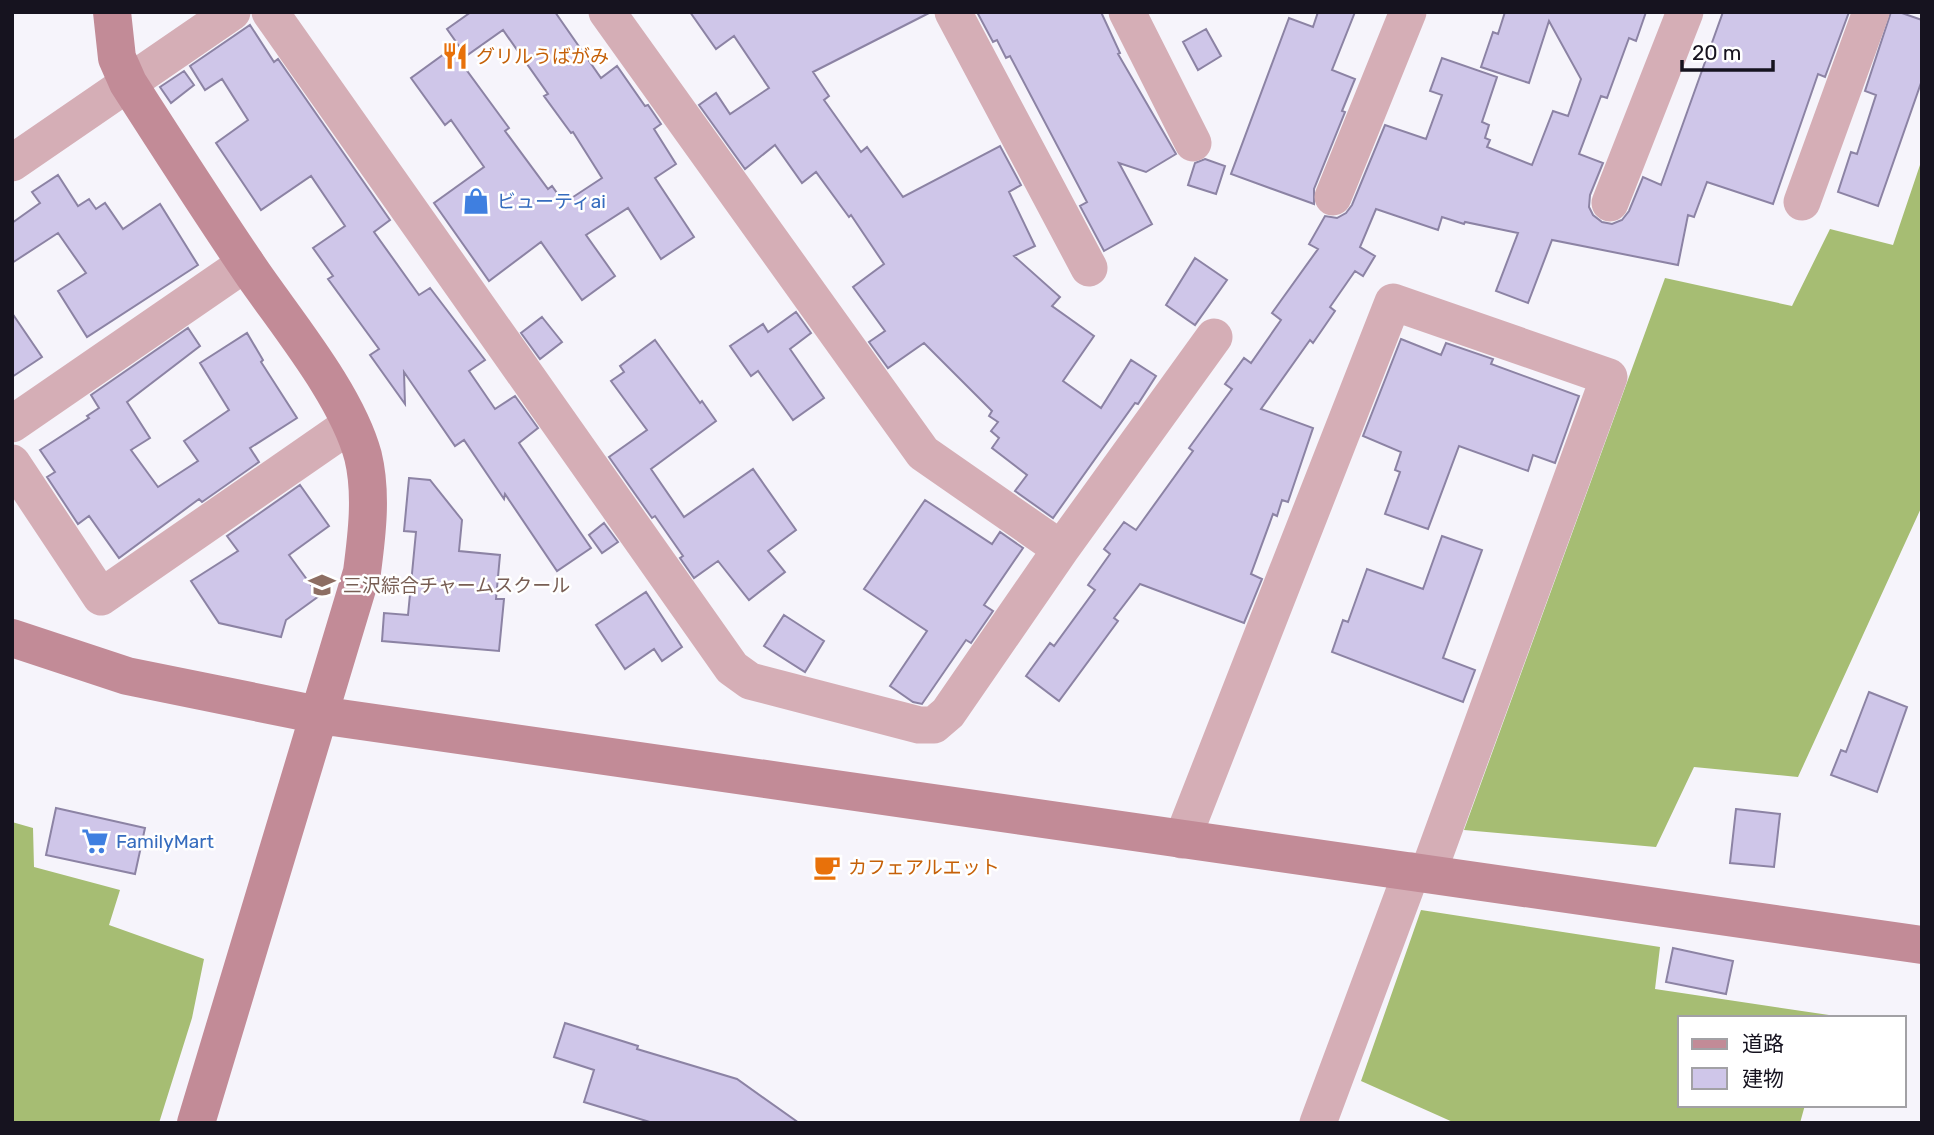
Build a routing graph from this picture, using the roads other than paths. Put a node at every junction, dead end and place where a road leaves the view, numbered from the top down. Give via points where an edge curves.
1 (112, 12) edge
2 (232, 12) edge
3 (270, 12) edge
4 (607, 12) edge
5 (953, 12) edge
6 (1127, 12) edge
7 (1408, 12) edge
8 (1685, 12) edge
9 (1871, 12) edge
10 (128, 83) junction
11 (1193, 143) dead end
12 (12, 163) edge
13 (1333, 197) dead end
14 (1802, 202) dead end
15 (1610, 203) dead end
16 (246, 263) junction
17 (1089, 268) dead end
18 (1214, 337) dead end
19 (12, 424) edge
20 (351, 424) junction
21 (12, 464) edge
22 (1061, 549) junction
23 (12, 638) edge
24 (318, 715) junction
25 (1182, 840) junction
26 (1420, 872) junction
27 (1922, 945) edge
28 (196, 1123) edge
29 (1318, 1123) edge

1 - 10 street via 117,58
2 - 10 street
3 - 22 street via 732,668 750,681 934,725 948,713
4 - 22 street via 923,453
5 - 17 street
6 - 11 street
7 - 13 street
8 - 15 street
9 - 14 street
10 - 12 street
10 - 16 street
16 - 19 street
16 - 20 street
18 - 22 street
20 - 21 street via 101,597
20 - 24 street via 363,457 368,530 362,572
23 - 24 street via 127,676
24 - 25 street
24 - 28 street
25 - 26 street
25 - 26 street via 1393,302 1609,377
26 - 27 street
26 - 29 street

